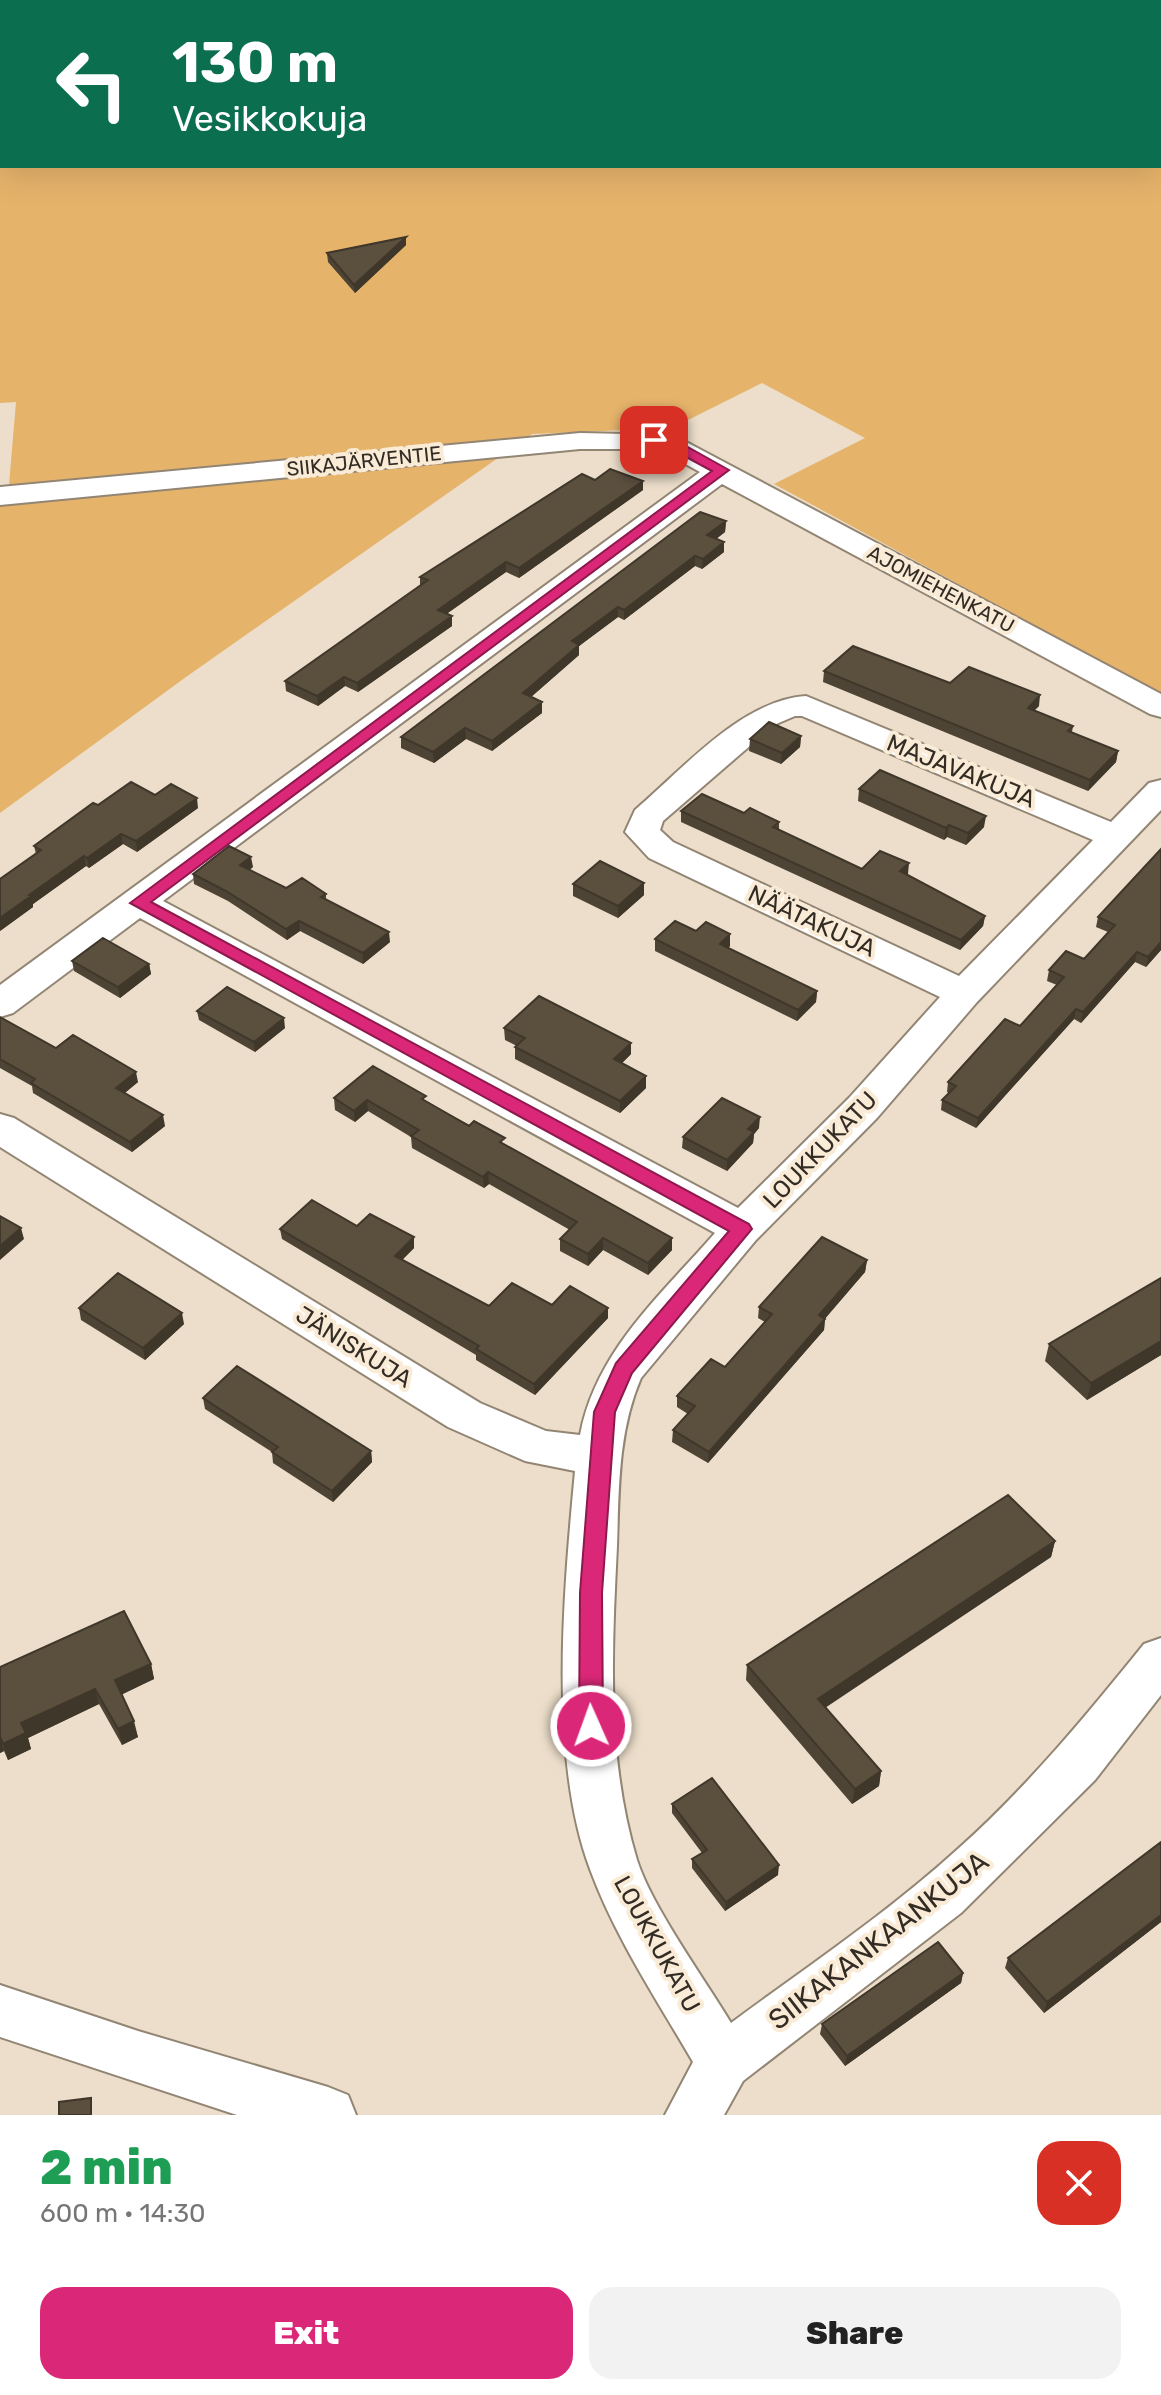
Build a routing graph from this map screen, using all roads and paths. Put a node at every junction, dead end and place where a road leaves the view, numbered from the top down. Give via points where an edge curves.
1 (722, 470) junction
2 (0, 496) edge
3 (1161, 707) edge
4 (1161, 790) edge
5 (1117, 837) junction
6 (661, 850) joint
7 (139, 903) junction
8 (964, 993) junction
9 (0, 1004) edge
10 (0, 1128) edge
11 (742, 1229) junction
12 (599, 1456) junction
13 (1161, 1659) edge
14 (0, 2011) edge
15 (724, 2062) junction
16 (328, 2115) edge
17 (693, 2115) edge

1 - 2 street, SIIKAJÄRVENTIE via 663,441 580,441
1 - 3 street, AJOMIEHENKATU
1 - 7 street
4 - 5 street, LOUKKUKATU
5 - 6 street, MAJAVAKUJA via 806,706 763,718 653,809 642,832
5 - 8 street, LOUKKUKATU
6 - 8 street, NÄÄTAKUJA
7 - 9 street
7 - 11 street
8 - 11 street, LOUKKUKATU via 863,1108
10 - 12 street, JÄNISKUJA via 464,1415 541,1448
11 - 12 street, LOUKKUKATU via 623,1369 605,1412
12 - 15 street, LOUKKUKATU via 589,1699 602,1818 625,1893
13 - 15 street, SIIKAKANKAANKUJA via 1077,1764 980,1863
14 - 16 street
15 - 17 street, SIIKAKANKAANKUJA

